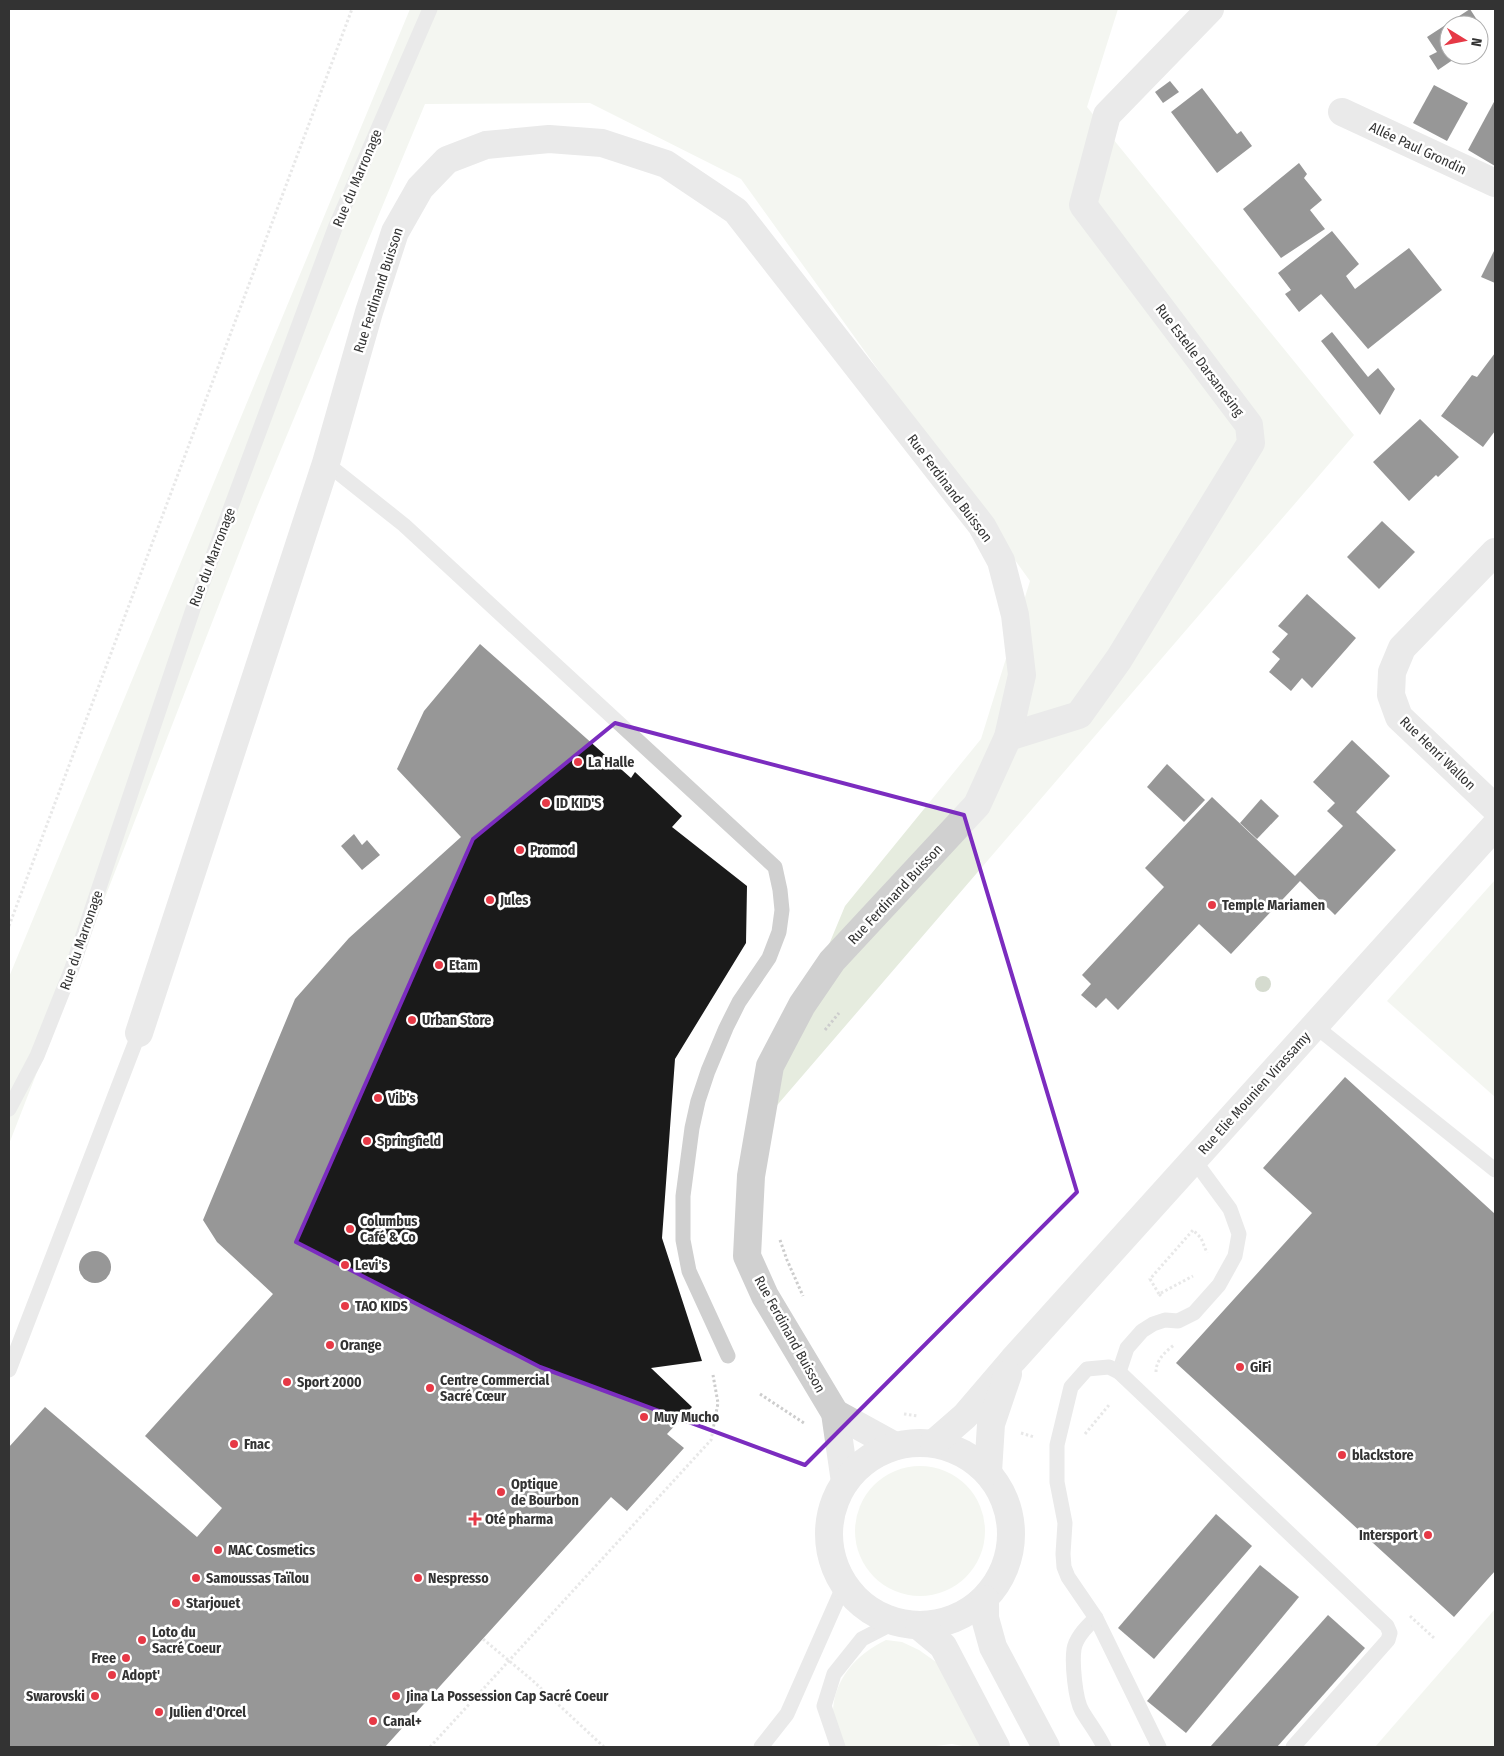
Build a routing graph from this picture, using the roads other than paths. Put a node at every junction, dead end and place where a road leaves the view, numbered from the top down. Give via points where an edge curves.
1 (430, 9) edge
2 (1210, 9) edge
3 (1342, 112) dead end
4 (1495, 183) edge
5 (326, 463) junction
6 (1495, 552) edge
7 (1008, 736) junction
8 (1495, 808) edge
9 (1495, 826) edge
10 (1315, 1026) junction
11 (139, 1033) joint
12 (9, 1109) edge
13 (1194, 1160) junction
14 (1495, 1170) edge
15 (728, 1356) dead end
16 (1013, 1360) junction
17 (9, 1370) edge
18 (1119, 1372) junction
19 (835, 1413) junction
20 (934, 1443) junction
21 (895, 1446) junction
22 (988, 1472) junction
23 (844, 1482) junction
24 (844, 1585) junction
25 (985, 1598) junction
26 (1096, 1618) junction
27 (907, 1624) junction
28 (761, 1747) edge
29 (838, 1747) edge
30 (996, 1747) edge
31 (1046, 1747) edge
32 (1104, 1747) edge
33 (1159, 1747) edge
34 (1293, 1747) edge

1 - 12 lane, Rue du Marronage via 335,228 192,610 72,968 37,1056
2 - 7 street, Rue Estelle Darsanesing via 1107,115 1083,205 1249,425 1252,443 1119,659 1079,714
3 - 4 street, Allée Paul Grondin
5 - 7 street, Rue Ferdinand Buisson via 395,232 420,188 447,160 486,145 550,139 602,144 666,164 736,211 982,526 1002,561 1015,615 1022,675
5 - 11 street, Rue Ferdinand Buisson
5 - 15 lane via 404,525 774,867 782,910 779,932 769,958 739,1002 708,1071 692,1128 683,1196 683,1240 689,1271
6 - 8 street, Rue Henri Wallon via 1402,648 1392,672 1391,695 1399,717
7 - 19 street, Rue Ferdinand Buisson via 978,805 832,961 802,1005 770,1066 751,1176 747,1256 766,1296
9 - 10 street, Rue Elie Mounien Virassamy
10 - 13 street, Rue Elie Mounien Virassamy
10 - 14 lane
11 - 17 lane
13 - 16 street, Rue Elie Mounien Virassamy
13 - 18 lane via 1230,1209 1239,1234 1235,1256 1219,1285 1194,1314 1178,1321 1165,1320 1142,1331 1128,1348
16 - 20 street, Rue Elie Mounien Virassamy via 965,1416
16 - 22 street, Rue Elie Mounien Virassamy via 991,1424
18 - 26 lane via 1109,1367 1087,1369 1071,1387 1057,1445 1057,1482 1065,1523 1064,1567
18 - 34 lane via 1387,1626 1388,1640
19 - 21 street
19 - 23 street, Rue Ferdinand Buisson
20 - 21 street via 914,1442
20 - 22 street via 963,1452
21 - 23 street via 866,1459
22 - 25 street via 1003,1495 1010,1522 1010,1550 1001,1576
23 - 24 street via 833,1506 828,1533 832,1560
24 - 27 street via 858,1602 875,1614
24 - 28 lane via 787,1714
25 - 27 street via 966,1613 944,1623
25 - 31 street via 985,1618 993,1647
26 - 32 lane via 1085,1628 1074,1648 1075,1684 1081,1709
26 - 33 lane
27 - 29 lane via 862,1639 834,1674 824,1706
27 - 30 street via 942,1646

